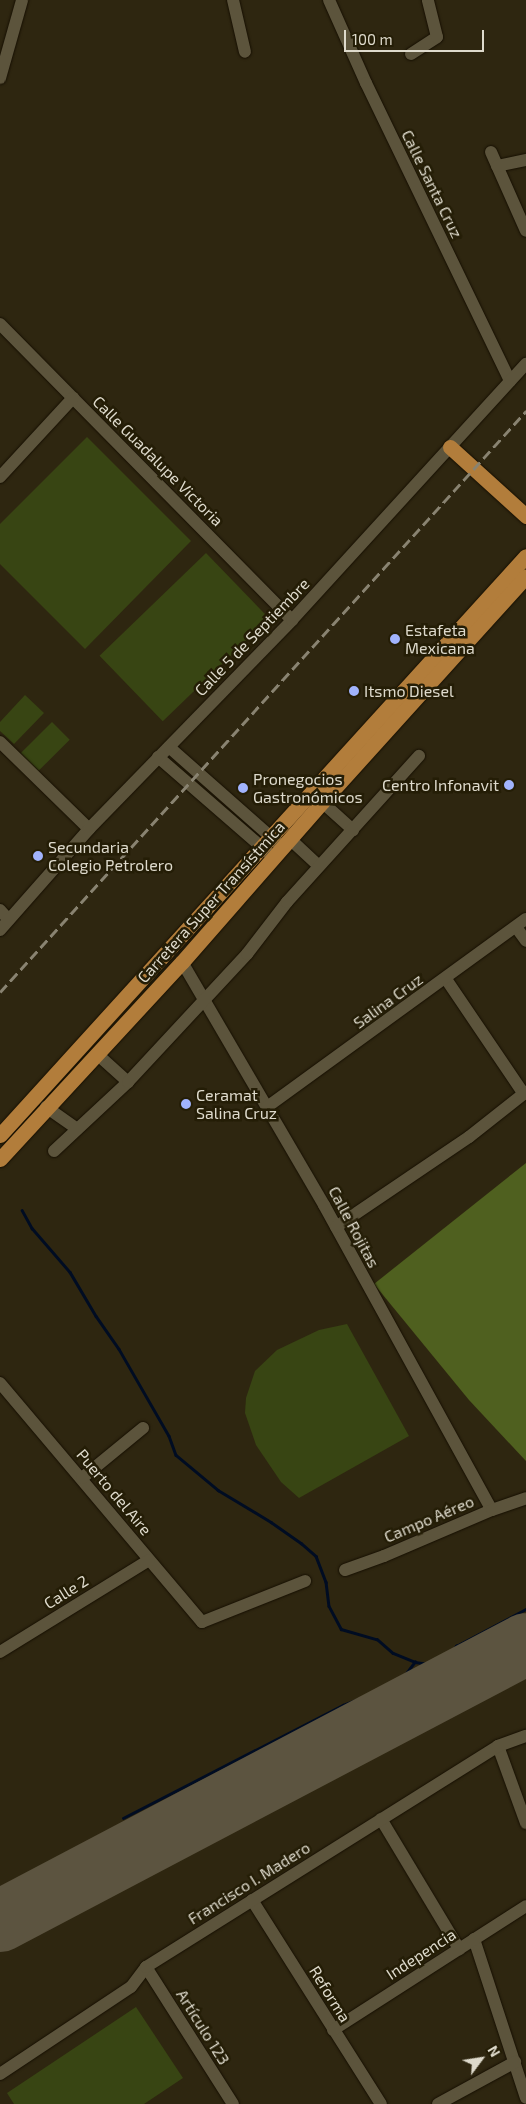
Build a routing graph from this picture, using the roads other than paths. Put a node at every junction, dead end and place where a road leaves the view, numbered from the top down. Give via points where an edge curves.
1 (22, 0) edge
2 (233, 0) edge
3 (329, 0) edge
4 (428, 0) edge
5 (245, 52) dead end
6 (411, 54) dead end
7 (0, 78) edge
8 (491, 152) dead end
9 (526, 160) edge
10 (497, 166) junction
11 (526, 231) edge
12 (0, 324) edge
13 (526, 364) edge
14 (510, 381) junction
15 (74, 398) junction
16 (450, 447) junction
17 (0, 477) edge
18 (526, 516) edge
19 (526, 556) edge
20 (526, 576) edge
21 (292, 620) junction
22 (0, 742) edge
23 (169, 747) junction
24 (419, 756) dead end
25 (158, 757) junction
26 (322, 802) junction
27 (89, 829) junction
28 (353, 830) junction
29 (266, 842) junction
30 (283, 849) junction
31 (319, 866) junction
32 (0, 910) edge
33 (9, 920) junction
34 (521, 923) edge
35 (0, 930) edge
36 (526, 941) edge
37 (182, 962) junction
38 (446, 979) junction
39 (202, 1000) junction
40 (97, 1054) junction
41 (128, 1082) junction
42 (525, 1093) edge
43 (46, 1107) junction
44 (267, 1107) junction
45 (78, 1129) junction
46 (0, 1135) edge
47 (54, 1151) dead end
48 (0, 1158) edge
49 (336, 1227) junction
50 (0, 1383) edge
51 (142, 1428) dead end
52 (82, 1478) junction
53 (526, 1498) edge
54 (492, 1510) junction
55 (149, 1560) junction
56 (345, 1570) dead end
57 (304, 1580) dead end
58 (0, 1652) edge
59 (526, 1736) edge
60 (498, 1746) junction
61 (381, 1819) junction
62 (526, 1823) edge
63 (252, 1900) junction
64 (526, 1906) edge
65 (474, 1939) junction
66 (459, 1949) junction
67 (146, 1967) junction
68 (333, 2030) junction
69 (515, 2062) junction
70 (0, 2074) edge
71 (523, 2081) edge
72 (526, 2098) edge
73 (233, 2104) edge
74 (381, 2104) edge
75 (438, 2104) edge

1 - 7 street
2 - 5 street
3 - 14 street, Calle Santa Cruz
4 - 6 street via 437,38
8 - 10 street
9 - 10 street
10 - 11 street
12 - 15 street, Calle Guadalupe Victoria
13 - 14 street, Calle 5 de Septiembre
14 - 16 street, Calle 5 de Septiembre
15 - 17 street
15 - 21 street, Calle Guadalupe Victoria
16 - 18 main road
16 - 21 street, Calle 5 de Septiembre
19 - 29 main road, Carretera Super Transístmica
20 - 26 main road, Carretera Super Transístmica
21 - 23 street, Calle 5 de Septiembre
22 - 27 street
23 - 25 street, Calle 5 de Septiembre
23 - 29 street
24 - 28 street
25 - 27 street, Calle 5 de Septiembre
25 - 29 street
26 - 28 street
26 - 30 main road, Carretera Super Transístmica
27 - 33 street, Calle 5 de Septiembre
28 - 31 street
29 - 30 street
29 - 46 main road, Carretera Super Transístmica
30 - 31 street
30 - 37 main road, Carretera Super Transístmica
31 - 39 street via 247,954
32 - 33 street
33 - 35 street, Calle 5 de Septiembre
34 - 36 street
34 - 38 street, Salina Cruz
37 - 39 street, Calle Rojitas
37 - 40 main road, Carretera Super Transístmica
38 - 42 street
38 - 44 street, Salina Cruz
39 - 41 street
39 - 44 street, Calle Rojitas
40 - 41 street
40 - 43 main road, Carretera Super Transístmica
41 - 45 street
42 - 49 street via 469,1137
43 - 45 street
43 - 48 main road, Carretera Super Transístmica
44 - 49 street, Calle Rojitas
45 - 47 street
49 - 54 street, Calle Rojitas
50 - 52 street, Puerto del Aire
51 - 52 street
52 - 55 street, Puerto del Aire
53 - 54 street, Campo Aéreo
54 - 56 street, Campo Aéreo
55 - 57 street, Puerto del Aire via 202,1622
55 - 58 street, Calle 2
59 - 60 street, Francisco I. Madero
60 - 61 street, Francisco I. Madero
60 - 62 street
61 - 63 street, Francisco I. Madero
61 - 66 street
63 - 67 street, Francisco I. Madero
63 - 68 street, Reforma
64 - 65 street, Indepencia
65 - 66 street, Indepencia
65 - 69 street
66 - 68 street, Indepencia
67 - 70 street, Francisco I. Madero via 131,1987
67 - 73 street, Artículo 123
68 - 74 street, Reforma
69 - 71 street
69 - 75 street
71 - 72 street

